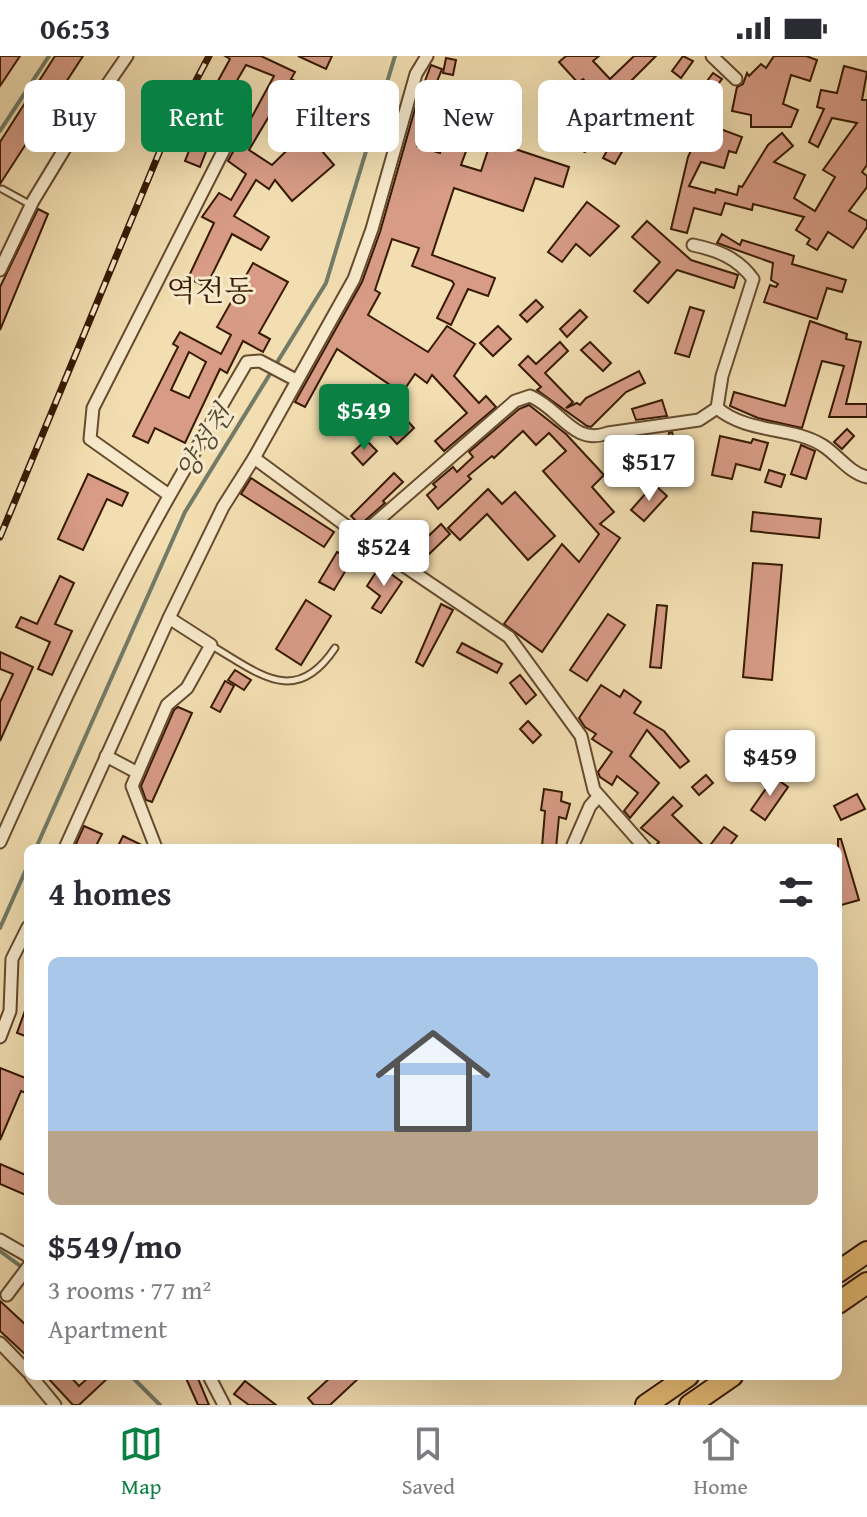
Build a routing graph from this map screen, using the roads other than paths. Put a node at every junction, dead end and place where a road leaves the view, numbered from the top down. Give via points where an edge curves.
1 (127, 56) edge
2 (427, 56) edge
3 (712, 56) edge
4 (736, 79) dead end
5 (110, 80) edge
6 (63, 152) edge
7 (223, 152) edge
8 (2, 189) dead end
9 (31, 205) junction
10 (693, 245) dead end
11 (0, 270) edge
12 (291, 377) junction
13 (717, 408) junction
14 (254, 458) junction
15 (867, 477) edge
16 (169, 495) junction
17 (360, 536) junction
18 (169, 618) junction
19 (211, 645) junction
20 (335, 648) dead end
21 (106, 756) junction
22 (136, 772) junction
23 (598, 797) junction
24 (0, 842) edge
25 (67, 844) edge
26 (154, 844) edge
27 (573, 844) edge
28 (642, 844) edge
29 (24, 935) edge
30 (0, 1037) edge
31 (0, 1240) edge
32 (867, 1252) edge
33 (24, 1254) edge
34 (842, 1269) edge
35 (24, 1272) edge
36 (867, 1283) edge
37 (7, 1295) dead end
38 (842, 1300) edge
39 (0, 1343) edge
40 (24, 1368) edge
41 (35, 1380) edge
42 (211, 1380) edge
43 (682, 1380) edge
44 (726, 1380) edge
45 (55, 1405) edge
46 (224, 1405) edge
47 (646, 1405) edge
48 (690, 1405) edge

1 - 5 street
2 - 12 street via 416,74 354,279
3 - 4 street
6 - 9 street
7 - 16 street via 93,408 90,439
8 - 9 lane
9 - 11 street
10 - 13 street via 723,253 753,279
12 - 14 street
12 - 16 street via 260,361 247,362
13 - 15 street via 730,419 819,443
13 - 17 street via 699,420 595,438 585,437 544,402 530,396 515,401
14 - 17 street
14 - 18 street via 223,507
16 - 24 street via 60,708
17 - 23 street via 509,637 581,736
18 - 19 street
18 - 21 street
19 - 20 lane via 269,680 289,683 309,676
19 - 22 street via 187,688 167,705
21 - 22 street
21 - 25 street
22 - 26 street via 132,786
23 - 27 street
23 - 28 street
29 - 30 street via 12,959 10,1011
31 - 33 street
32 - 34 highway
35 - 37 street
36 - 38 highway
39 - 40 street
41 - 45 street
42 - 46 street
43 - 47 highway
44 - 48 highway

